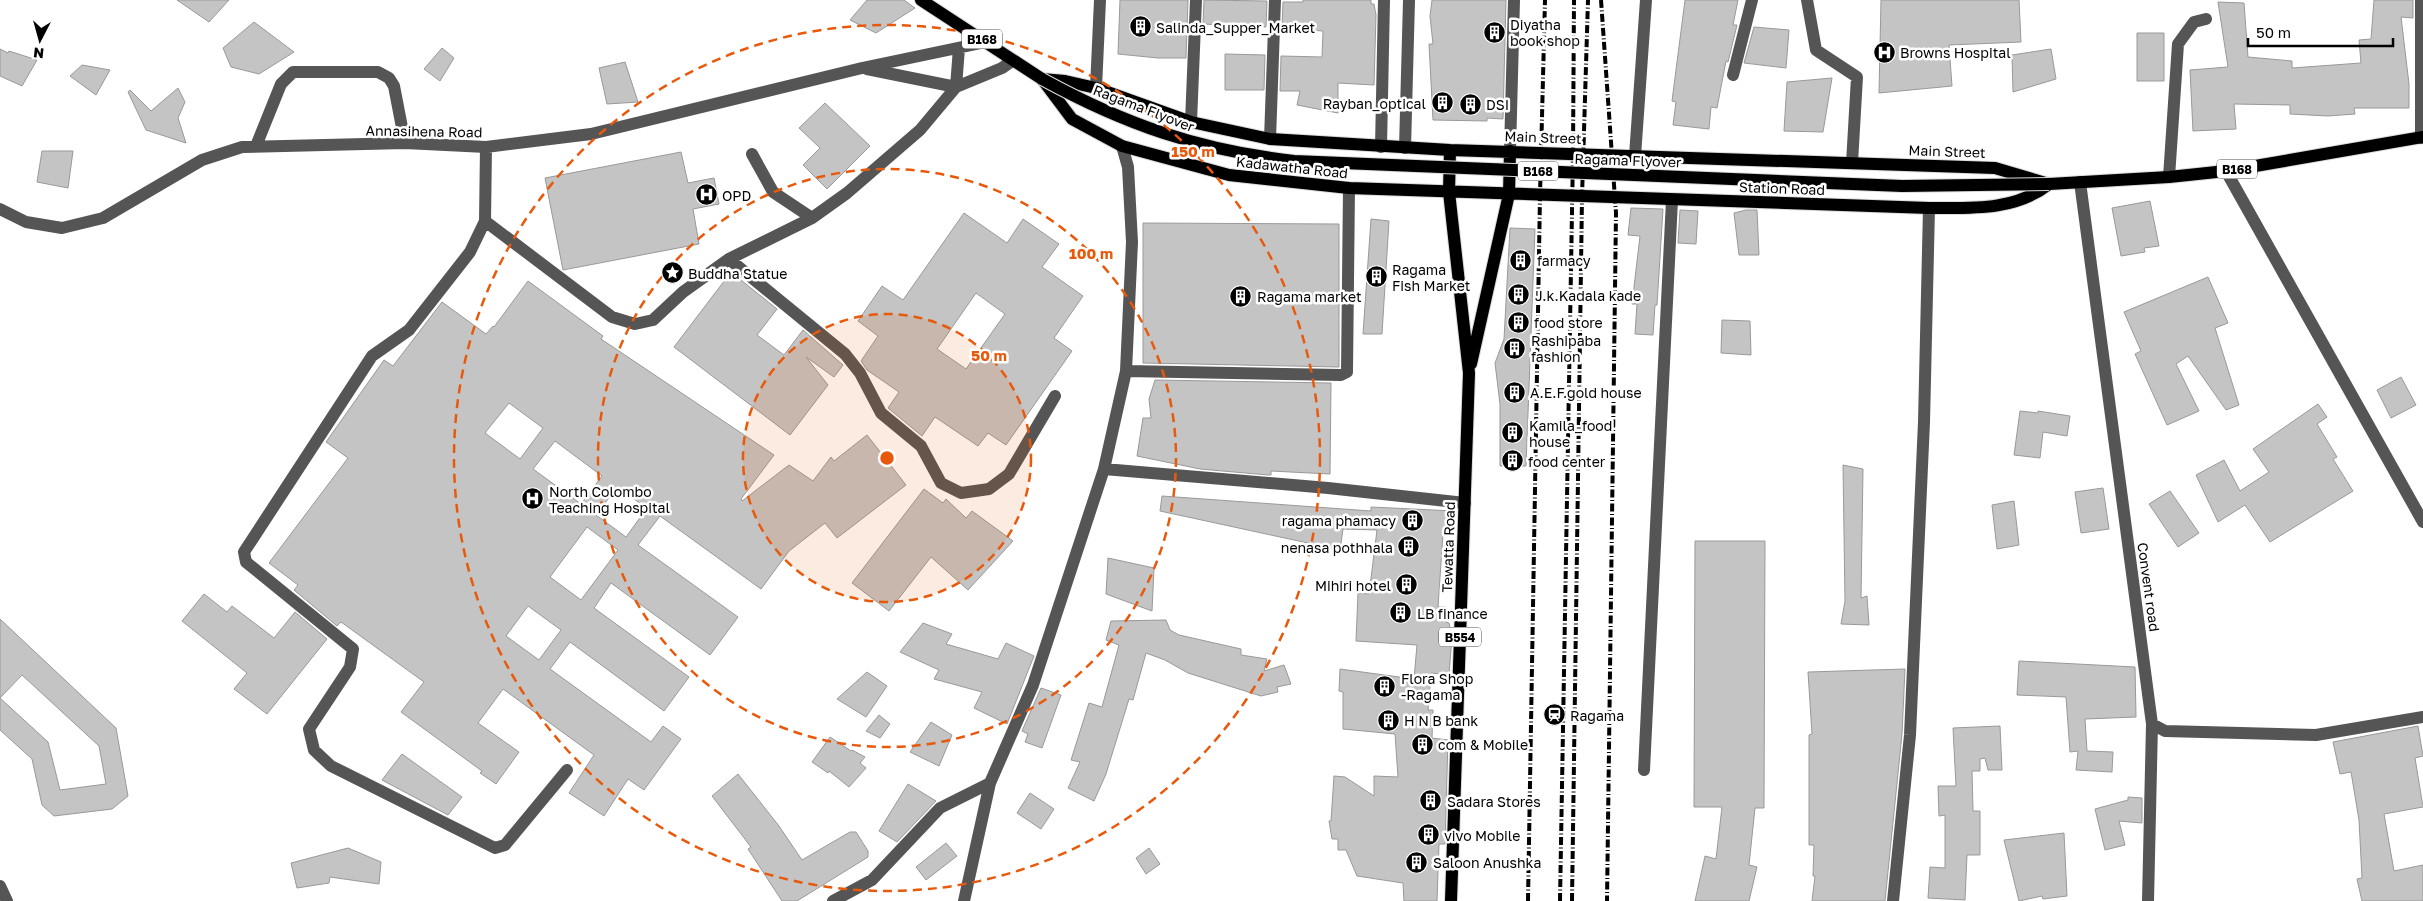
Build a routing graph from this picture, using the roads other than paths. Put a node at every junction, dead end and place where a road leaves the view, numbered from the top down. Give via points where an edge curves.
1 (921, 0) edge
2 (1100, 0) edge
3 (1196, 0) edge
4 (1275, 0) edge
5 (1384, 0) edge
6 (1409, 0) edge
7 (1514, 0) edge
8 (1646, 0) edge
9 (1752, 0) edge
10 (1807, 0) edge
11 (2421, 0) edge
12 (2206, 19) dead end
13 (986, 42) junction
14 (959, 48) junction
15 (1012, 61) junction
16 (862, 68) junction
17 (1733, 75) dead end
18 (1042, 79) junction
19 (956, 87) junction
20 (1096, 88) junction
21 (1192, 122) junction
22 (2422, 138) edge
23 (1270, 139) junction
24 (404, 144) junction
25 (256, 146) junction
26 (1122, 146) junction
27 (1381, 147) junction
28 (486, 148) junction
29 (1405, 148) junction
30 (1450, 150) junction
31 (1510, 151) junction
32 (752, 154) dead end
33 (1636, 156) junction
34 (1852, 163) junction
35 (2226, 171) junction
36 (2169, 177) junction
37 (2080, 182) junction
38 (2049, 184) junction
39 (1349, 188) junction
40 (1449, 192) junction
41 (1509, 194) junction
42 (1672, 200) junction
43 (1929, 208) junction
44 (0, 209) edge
45 (812, 218) junction
46 (485, 221) junction
47 (729, 260) junction
48 (1126, 371) junction
49 (1469, 374) junction
50 (1055, 396) dead end
51 (1104, 469) junction
52 (1464, 503) junction
53 (2423, 522) edge
54 (2423, 717) edge
55 (2152, 724) junction
56 (567, 770) dead end
57 (1644, 770) dead end
58 (990, 783) junction
59 (0, 886) edge
60 (7, 901) edge
61 (833, 901) edge
62 (964, 901) edge
63 (1451, 901) edge
64 (1894, 901) edge
65 (2148, 901) edge

1 - 13 main road, B168
2 - 20 street
3 - 21 street
4 - 23 street
5 - 27 street
6 - 29 street
7 - 31 street
8 - 33 street
9 - 17 street
10 - 34 street via 1816,50 1857,77
11 - 22 street
12 - 36 street via 2194,22 2178,44
13 - 14 street, Annasihena Road
13 - 15 main road, B168
14 - 16 street, Annasihena Road
14 - 19 street
15 - 18 main road, B168
15 - 19 street
16 - 19 street, Annasihena Road
16 - 28 street, Annasihena Road via 591,134
18 - 20 main road, Main Street / B168
18 - 26 main road, Kadawatha Road / B168 via 1072,119
18 - 38 main road, Ragama Flyover / B168, bridge via 1102,111 1156,132 1208,147 1294,162 1893,186
19 - 45 street via 907,142
20 - 21 main road, Main Street / B168
21 - 23 main road, Main Street / B168
22 - 35 main road, B168
23 - 27 main road, Main Street / B168
24 - 25 street, Annasihena Road
24 - 25 street via 394,86 389,78 378,72 293,72 281,84
24 - 28 street, Annasihena Road
25 - 44 street, Annasihena Road via 242,147 202,160 103,218 62,228 26,222
26 - 39 main road, Kadawatha Road / B168 via 1228,176
26 - 48 street via 1128,167 1132,242
27 - 29 main road, Main Street / B168
28 - 46 street
29 - 30 main road, Main Street / B168
30 - 31 main road, Main Street / B168
30 - 40 main road, Tewatta Road
31 - 33 main road, Main Street / B168
31 - 41 main road, Tewatta Road
32 - 45 street via 772,192
33 - 34 main road, Main Street / B168
34 - 38 main road, Main Street / B168 via 1995,168
35 - 36 main road, B168
35 - 53 street
36 - 37 main road, B168
37 - 38 main road, B168
37 - 55 street, Convent road
38 - 43 main road, Station Road / B168 via 2036,194 1991,208
39 - 40 main road, Kadawatha Road / B168
39 - 48 street via 1347,372 1341,375
40 - 41 main road, Kadawatha Road / B168
40 - 49 main road, Tewatta Road / B554
41 - 42 main road, Station Road / B168
41 - 49 main road, Tewatta Road / B554
42 - 43 main road, Station Road / B168
42 - 57 street
43 - 64 street via 1924,422 1910,734
45 - 47 street
46 - 47 street via 612,318 635,324 653,320 683,292
46 - 56 street via 470,252 409,330 372,356 244,552 246,562 353,649 350,667 309,729 314,750 331,766 495,848 505,845
47 - 50 street via 845,354 860,373 881,412 921,446 942,483 961,493 989,489 1009,474
48 - 51 street
49 - 52 main road, Tewatta Road / B554
51 - 52 street
51 - 58 street via 1033,685
52 - 63 main road, Tewatta Road / B554
54 - 55 street via 2316,734 2165,732
55 - 65 street, Convent road
58 - 61 street via 940,808 872,880
58 - 62 street
59 - 60 street

